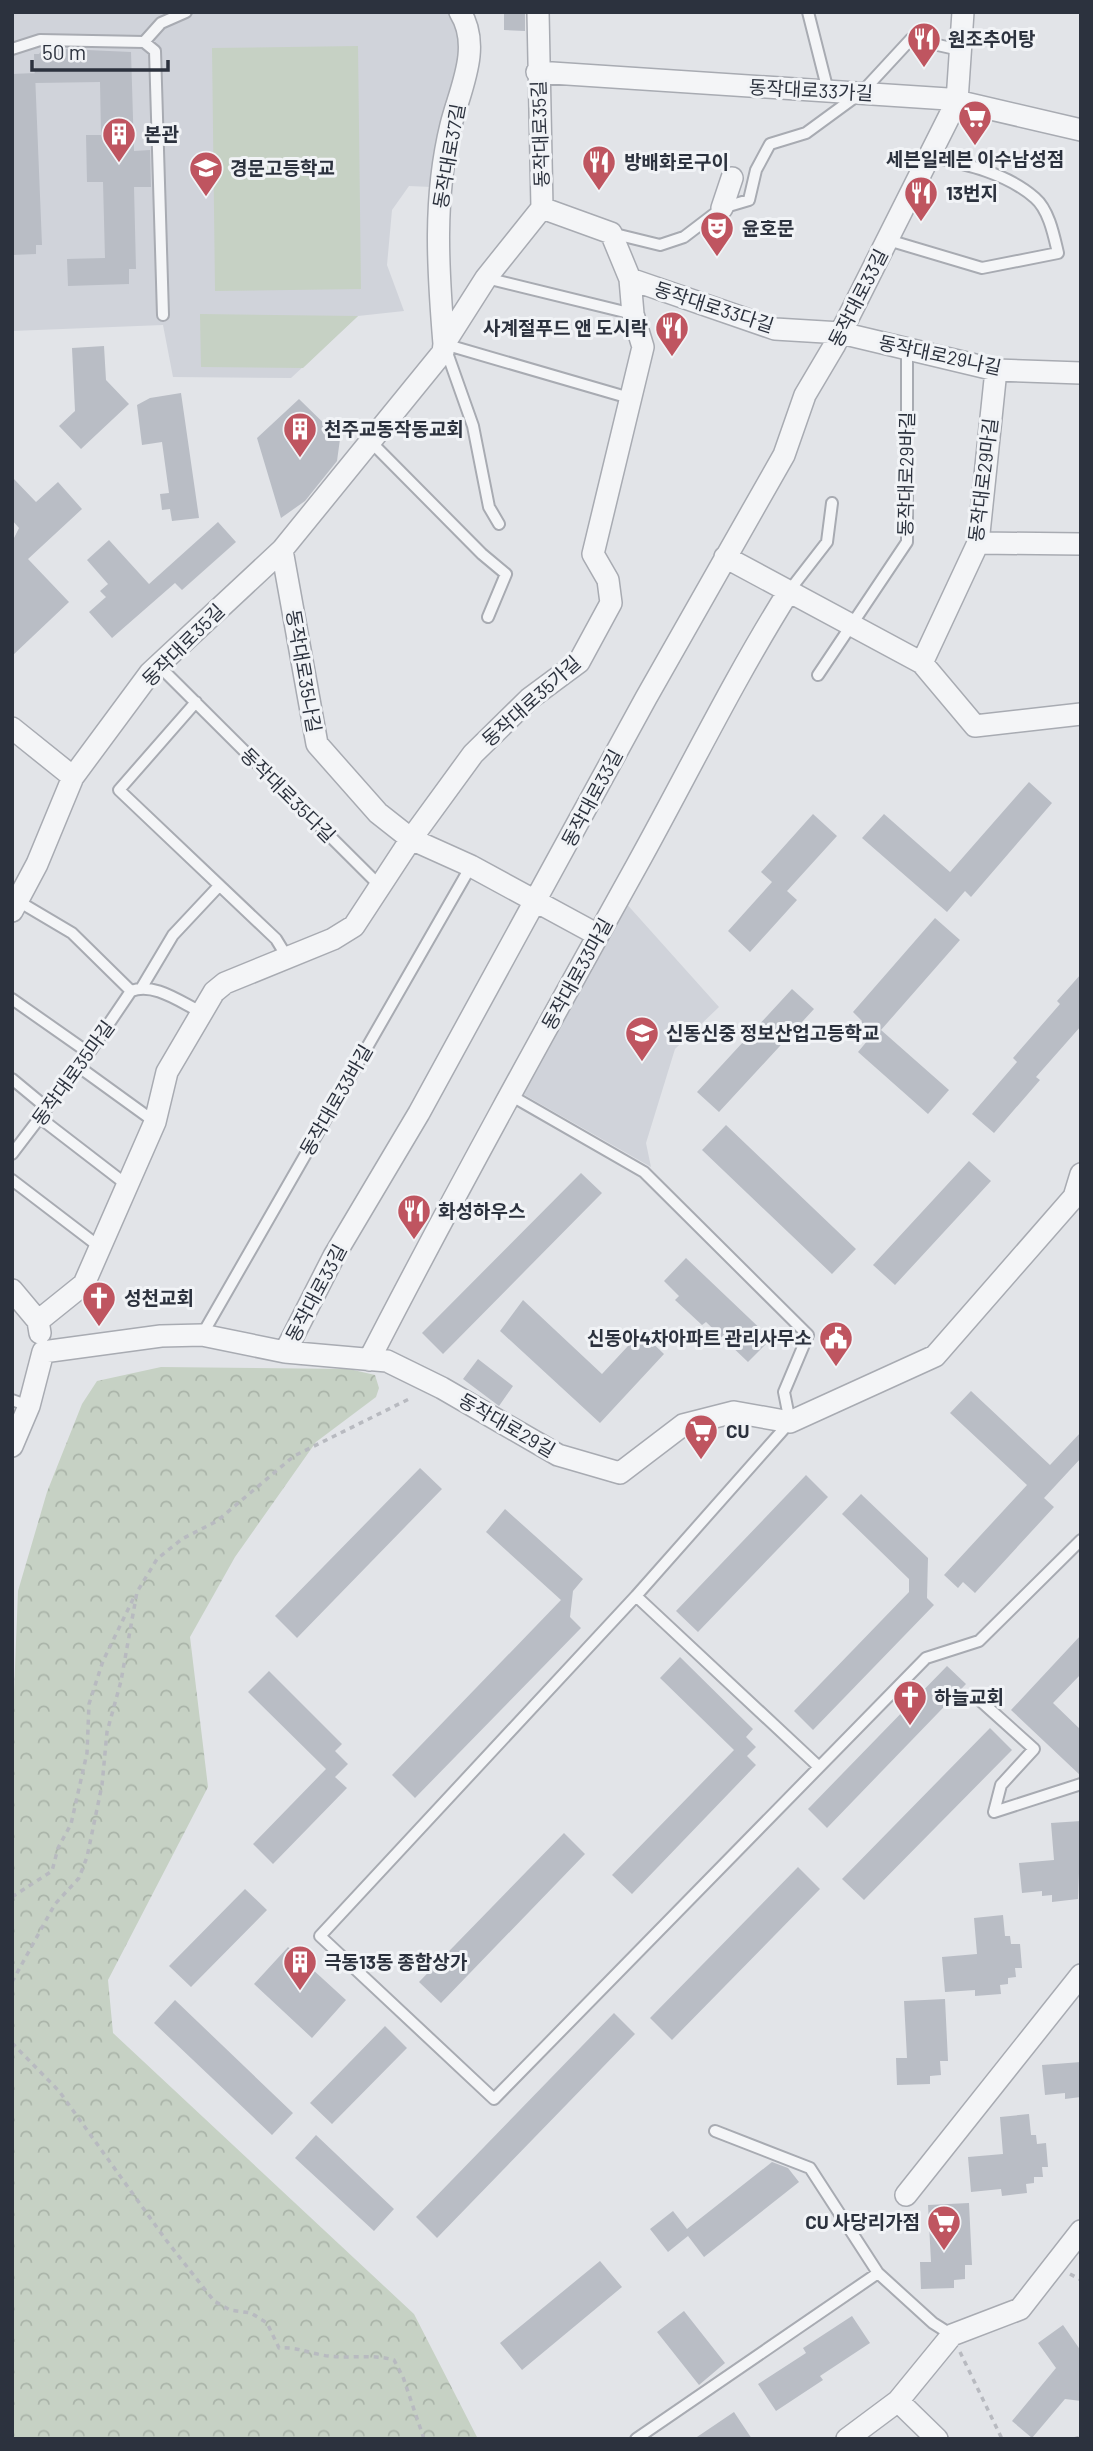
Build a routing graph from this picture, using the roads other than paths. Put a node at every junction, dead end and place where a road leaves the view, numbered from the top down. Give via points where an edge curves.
1 (186, 12) edge
2 (460, 12) edge
3 (538, 12) edge
4 (808, 12) edge
5 (962, 12) edge
6 (144, 42) junction
7 (12, 49) edge
8 (960, 50) junction
9 (537, 72) junction
10 (828, 91) junction
11 (862, 92) junction
12 (957, 101) junction
13 (1081, 130) edge
14 (929, 156) junction
15 (732, 178) dead end
16 (542, 208) junction
17 (722, 208) junction
18 (611, 233) junction
19 (888, 240) junction
20 (486, 278) junction
21 (630, 279) junction
22 (633, 314) junction
23 (163, 315) dead end
24 (841, 333) junction
25 (444, 345) junction
26 (907, 348) junction
27 (996, 370) junction
28 (1081, 373) edge
29 (633, 399) junction
30 (370, 441) junction
31 (832, 503) dead end
32 (499, 524) dead end
33 (978, 543) junction
34 (1081, 544) edge
35 (282, 550) junction
36 (725, 557) junction
37 (789, 591) junction
38 (488, 617) dead end
39 (853, 625) junction
40 (922, 663) junction
41 (158, 665) junction
42 (818, 675) dead end
43 (196, 702) junction
44 (1081, 714) edge
45 (12, 728) edge
46 (73, 777) junction
47 (411, 839) junction
48 (471, 866) junction
49 (218, 887) junction
50 (381, 887) junction
51 (536, 901) junction
52 (14, 903) edge
53 (598, 935) junction
54 (287, 957) junction
55 (136, 989) junction
56 (12, 999) edge
57 (201, 1012) junction
58 (89, 1053) junction
59 (79, 1066) junction
60 (12, 1079) edge
61 (510, 1095) junction
62 (44, 1113) junction
63 (155, 1122) junction
64 (12, 1154) edge
65 (1081, 1174) edge
66 (12, 1180) edge
67 (127, 1185) junction
68 (1073, 1208) edge
69 (101, 1248) junction
70 (12, 1290) edge
71 (38, 1321) junction
72 (202, 1335) junction
73 (43, 1352) junction
74 (285, 1352) junction
75 (369, 1360) junction
76 (21, 1403) edge
77 (790, 1422) junction
78 (12, 1446) edge
79 (1081, 1540) edge
80 (636, 1596) junction
81 (974, 1695) dead end
82 (818, 1766) junction
83 (1081, 1784) edge
84 (1081, 1975) edge
85 (715, 2131) dead end
86 (906, 2194) dead end
87 (1081, 2231) edge
88 (878, 2273) junction
89 (952, 2335) junction
90 (898, 2401) junction
91 (636, 2439) edge
92 (847, 2439) edge
93 (937, 2439) edge

1 - 6 lane via 161,23
2 - 25 street, 동작대로37길 via 470,28 468,68 438,196
3 - 9 street, 동작대로35길
4 - 10 lane
5 - 8 street, 동작대로33길
6 - 7 lane via 40,40
6 - 23 lane via 155,51
8 - 11 lane via 911,39
8 - 12 street, 동작대로33길
9 - 10 street, 동작대로33가길
9 - 16 street, 동작대로35길
10 - 11 street, 동작대로33가길
11 - 12 street, 동작대로33가길
11 - 17 lane via 806,133 770,144 756,170 749,200
12 - 13 street, 동작대로33가길
12 - 14 street, 동작대로33길
14 - 19 street, 동작대로33길
14 - 19 lane, 동작대로33길 via 978,168 1036,199 1046,214 1058,253 982,268
15 - 17 street
16 - 18 street
16 - 20 street, 동작대로35길
17 - 18 lane via 684,237 660,245
18 - 21 street, 동작대로35가길
19 - 24 street, 동작대로33길
20 - 22 lane
20 - 25 street, 동작대로35길
21 - 22 street, 동작대로35가길
21 - 24 street, 동작대로33다길 via 775,328
22 - 29 street, 동작대로35가길 via 643,347
24 - 26 street, 동작대로29나길
24 - 36 street, 동작대로33길 via 805,395 784,455
25 - 29 lane
25 - 30 street, 동작대로35길
25 - 32 lane via 473,426 489,508
26 - 27 street, 동작대로29나길
26 - 39 lane, 동작대로29바길 via 907,542
27 - 28 street, 동작대로29나길
27 - 33 street, 동작대로29마길
29 - 47 street, 동작대로35가길 via 593,554 608,580 611,603 579,662 529,699 472,754
30 - 35 street, 동작대로35길
30 - 38 lane via 506,575
31 - 37 lane via 827,542
33 - 34 street
33 - 40 street, 동작대로29마길
35 - 41 street, 동작대로35길
35 - 47 street, 동작대로35나길 via 317,744 379,813
36 - 37 street
36 - 51 street, 동작대로33길
37 - 39 street
37 - 53 street, 동작대로33마길 via 743,663
39 - 40 street
39 - 42 lane, 동작대로29바길
40 - 44 street via 975,726
41 - 43 lane, 동작대로35다길
41 - 46 street, 동작대로35길
43 - 49 lane via 119,790
43 - 50 lane, 동작대로35다길
45 - 46 street
46 - 52 street, 동작대로35길 via 37,864
47 - 48 street
47 - 50 street, 동작대로35가길
48 - 51 street
48 - 72 lane, 동작대로33바길
49 - 54 lane via 276,939
49 - 55 lane via 173,935
50 - 54 street, 동작대로35가길 via 354,926
51 - 53 street
51 - 74 street, 동작대로33길 via 334,1256
52 - 55 lane via 72,933
53 - 61 street, 동작대로33마길
54 - 57 street, 동작대로35가길 via 225,983
55 - 57 lane
55 - 58 lane, 동작대로35마길
56 - 58 lane
57 - 63 street, 동작대로35가길 via 167,1072
58 - 59 lane, 동작대로35마길
59 - 62 lane, 동작대로35마길
59 - 63 lane
60 - 62 lane
61 - 75 street, 동작대로33마길
61 - 77 lane via 644,1172 808,1335 784,1392
62 - 64 lane, 동작대로35마길
62 - 67 lane
63 - 67 street, 동작대로35가길
65 - 68 street
66 - 69 lane
67 - 69 street, 동작대로35가길
68 - 77 street via 935,1356
69 - 71 street, 동작대로35가길 via 83,1284
70 - 71 street
71 - 73 street
72 - 73 street, 동작대로29길
72 - 74 street, 동작대로29길
73 - 76 street
74 - 75 street, 동작대로29길
75 - 77 street, 동작대로29길 via 387,1361 442,1388 558,1455 620,1473 683,1425 734,1412
76 - 78 street
77 - 80 lane
79 - 82 lane via 979,1641 926,1658
80 - 82 lane
80 - 82 lane via 320,1936 494,2099
81 - 83 lane via 1034,1749 1001,1784 994,1812
84 - 86 street
85 - 88 lane via 810,2168
87 - 89 street via 1020,2308
88 - 89 lane
88 - 91 lane
89 - 90 street
90 - 92 street
90 - 93 street

